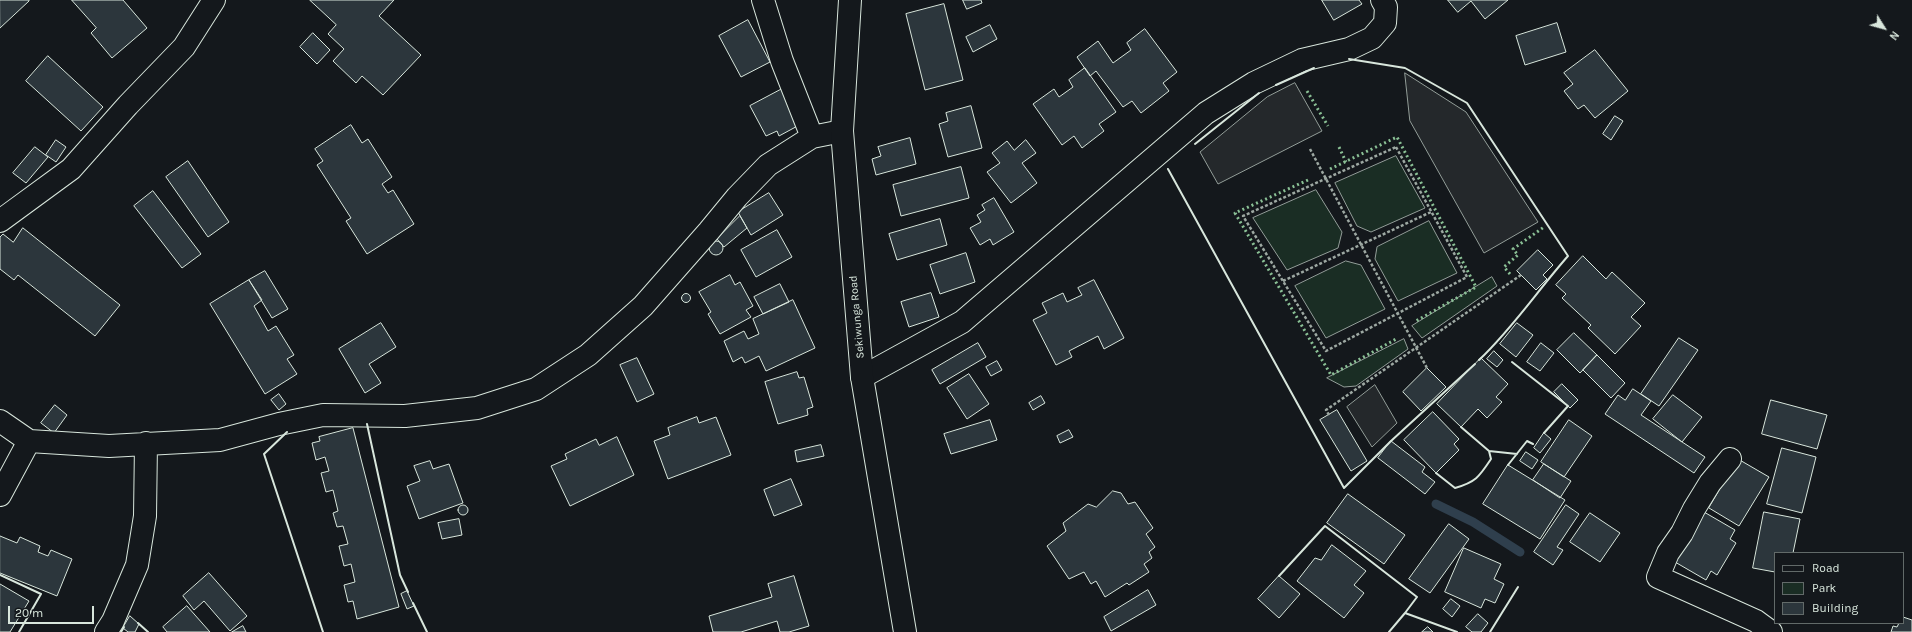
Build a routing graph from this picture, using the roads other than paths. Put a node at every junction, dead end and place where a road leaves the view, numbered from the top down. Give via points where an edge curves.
1 (214, 0) edge
2 (763, 0) edge
3 (850, 0) edge
4 (1382, 0) edge
5 (842, 131) junction
6 (812, 137) junction
7 (0, 221) edge
8 (862, 377) junction
9 (0, 421) edge
10 (29, 441) junction
11 (146, 443) junction
12 (1730, 459) dead end
13 (0, 495) edge
14 (106, 632) edge
15 (905, 632) edge
16 (1771, 632) edge

1 - 7 street via 184,47 128,105 72,169
2 - 6 street via 782,61
3 - 5 street, Sekiwunga Road
4 - 8 street via 1386,7 1385,23 1372,38 1349,49 1302,60 1254,83 1206,113 962,322
5 - 6 street
5 - 8 street, Sekiwunga Road
6 - 11 street via 768,165 642,306 588,355 536,389 476,408 405,416 323,415 220,440
8 - 15 street, Sekiwunga Road
9 - 10 street
10 - 11 street via 109,446
10 - 13 street
11 - 14 street via 145,516 137,565
12 - 16 street via 1710,483 1694,509 1668,553 1658,578 1756,621

